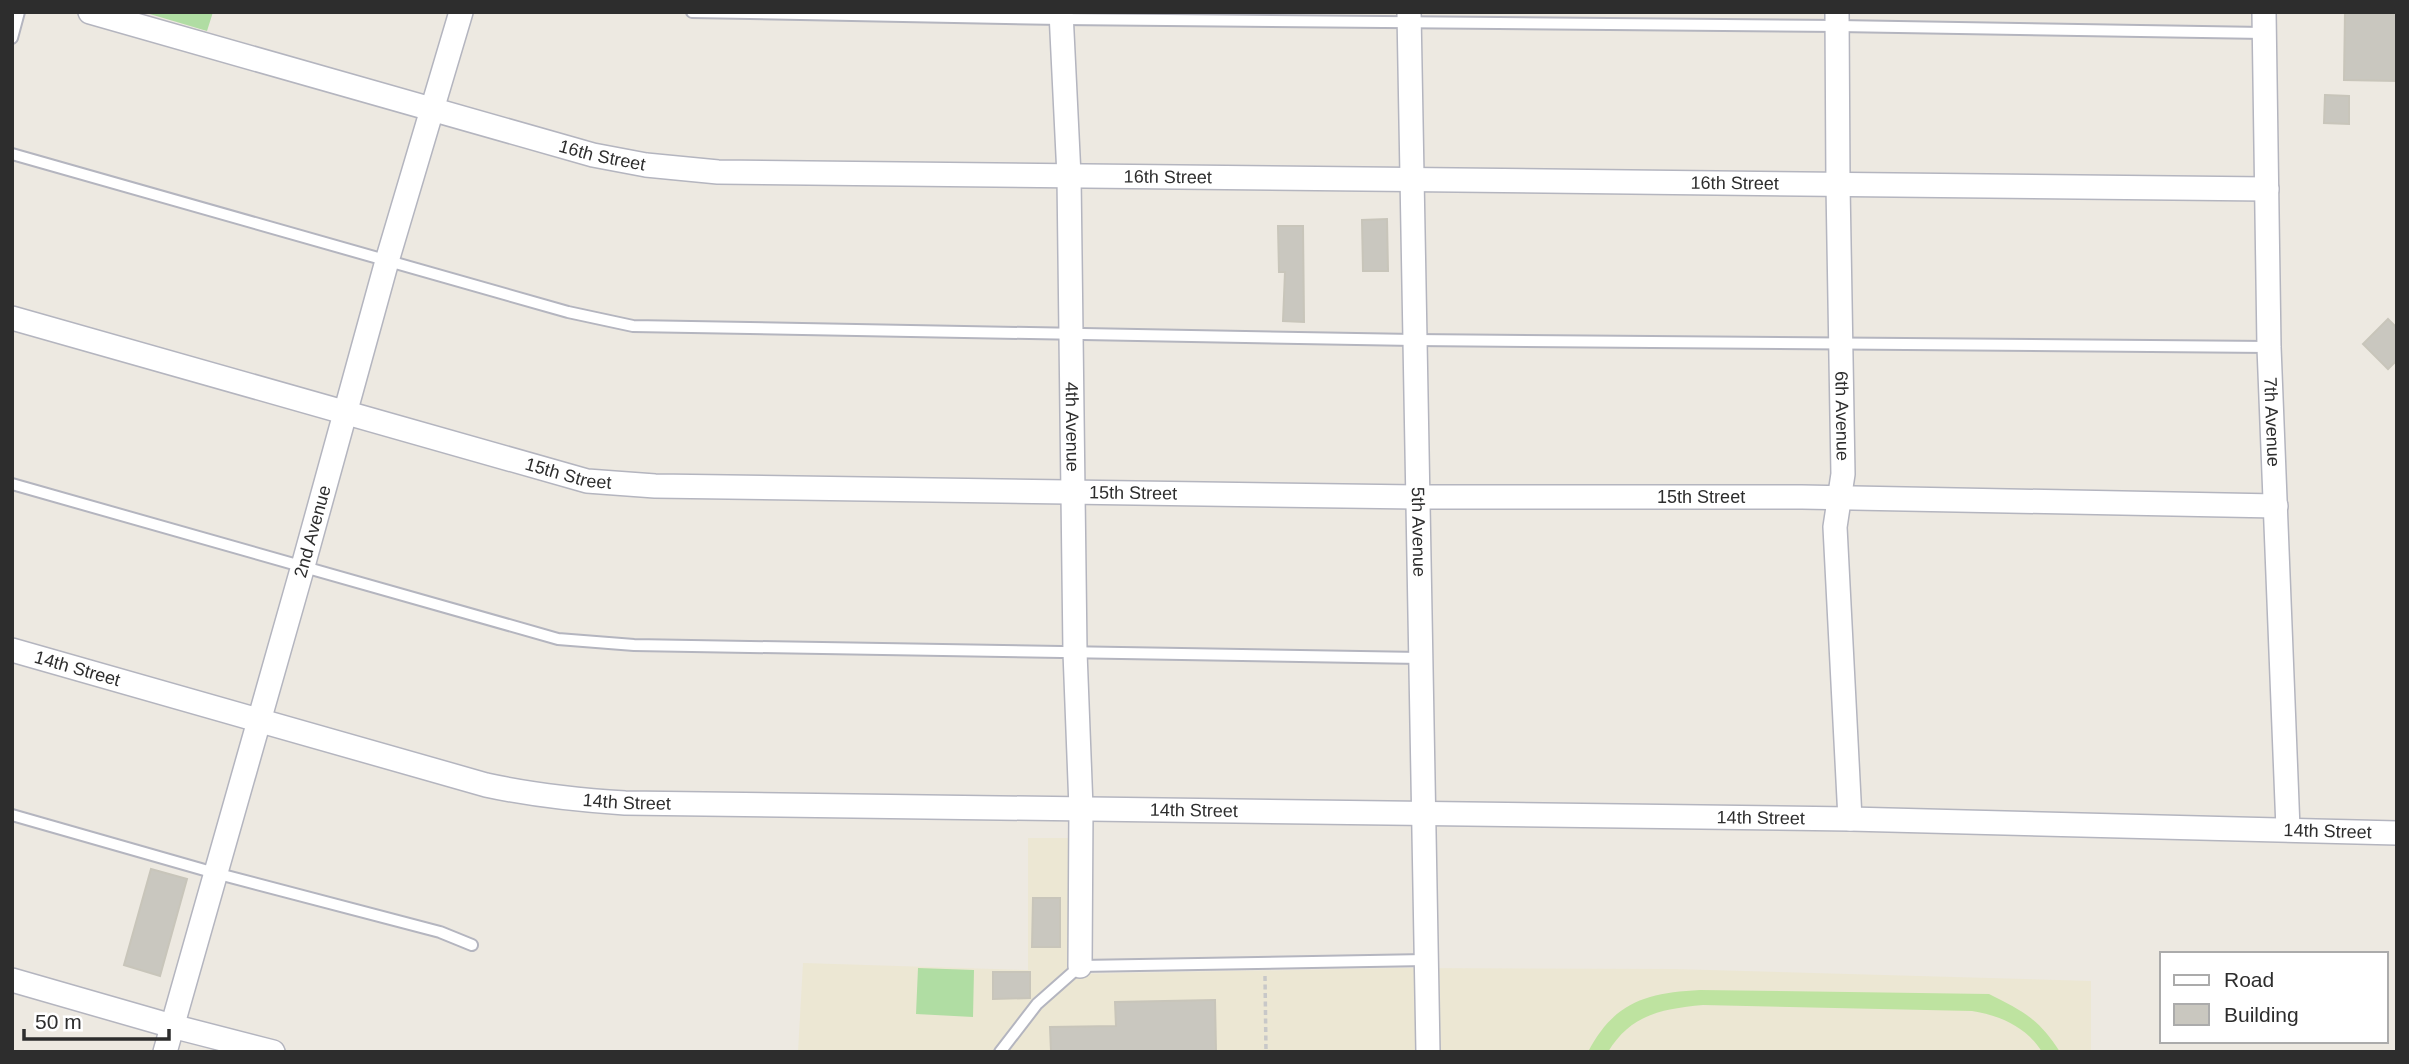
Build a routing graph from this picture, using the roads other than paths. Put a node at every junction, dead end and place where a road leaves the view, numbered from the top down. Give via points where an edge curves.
1 (19, 12) edge
2 (90, 12) edge
3 (461, 12) edge
4 (692, 12) edge
5 (1061, 16) edge
6 (1409, 18) edge
7 (1838, 19) edge
8 (2264, 23) edge
9 (12, 38) edge
10 (432, 109) junction
11 (12, 155) edge
12 (1069, 176) junction
13 (1414, 180) junction
14 (1838, 185) junction
15 (2267, 189) junction
16 (387, 261) junction
17 (12, 317) edge
18 (1070, 334) junction
19 (1414, 340) junction
20 (1841, 344) junction
21 (2269, 347) junction
22 (346, 412) junction
23 (12, 484) edge
24 (1073, 494) junction
25 (1416, 497) junction
26 (1839, 499) junction
27 (2276, 506) junction
28 (303, 566) junction
29 (12, 650) edge
30 (1075, 652) junction
31 (1421, 658) junction
32 (258, 721) junction
33 (1081, 808) junction
34 (1423, 814) junction
35 (12, 815) edge
36 (1850, 819) junction
37 (2288, 829) junction
38 (2397, 833) edge
39 (215, 873) junction
40 (472, 945) dead end
41 (1426, 960) junction
42 (1080, 966) junction
43 (12, 980) edge
44 (172, 1026) junction
45 (164, 1052) edge
46 (273, 1052) edge
47 (1000, 1052) edge
48 (1428, 1052) edge

1 - 9 lane
2 - 10 street, 16th Street
3 - 10 street, 2nd Avenue
4 - 5 lane
5 - 6 lane
5 - 12 street, 4th Avenue
6 - 7 lane
6 - 13 street, 5th Avenue
7 - 8 lane
7 - 14 street, 6th Avenue
8 - 15 street, 7th Avenue
10 - 12 street, 16th Street via 593,155 658,166 718,172
10 - 16 street, 2nd Avenue
11 - 16 lane
12 - 13 street, 16th Street
12 - 18 street, 4th Avenue
13 - 14 street, 16th Street
13 - 19 street, 5th Avenue
14 - 15 street, 16th Street
14 - 20 street, 6th Avenue
15 - 21 street, 7th Avenue
16 - 18 lane via 633,326
16 - 22 street, 2nd Avenue
17 - 22 street, 15th Street
18 - 19 lane
18 - 24 street, 4th Avenue
19 - 20 lane
19 - 25 street, 5th Avenue
20 - 21 lane
20 - 26 street, 6th Avenue via 1843,474
21 - 27 street, 7th Avenue
22 - 24 street, 15th Street via 587,481
22 - 28 street, 2nd Avenue
23 - 28 lane
24 - 25 street, 15th Street
24 - 30 street, 4th Avenue
25 - 26 street, 15th Street
25 - 31 street, 5th Avenue
26 - 27 street, 15th Street
26 - 36 street, 6th Avenue via 1835,527
27 - 37 street, 7th Avenue
28 - 30 lane via 522,630 582,642
28 - 32 street, 2nd Avenue
29 - 32 street, 14th Street
30 - 31 lane
30 - 33 street, 4th Avenue
31 - 34 street, 5th Avenue
32 - 33 street, 14th Street via 486,785 573,800
32 - 39 street, 2nd Avenue
33 - 34 street, 14th Street
33 - 42 street, 4th Avenue
34 - 36 street, 14th Street
34 - 41 street, 5th Avenue
35 - 39 lane
36 - 37 street, 14th Street
37 - 38 street, 14th Street
39 - 40 lane via 440,932
39 - 44 street, 2nd Avenue
41 - 42 lane
41 - 48 street, 5th Avenue
42 - 47 lane via 1037,1004
43 - 44 street
44 - 45 street, 2nd Avenue
44 - 46 street

